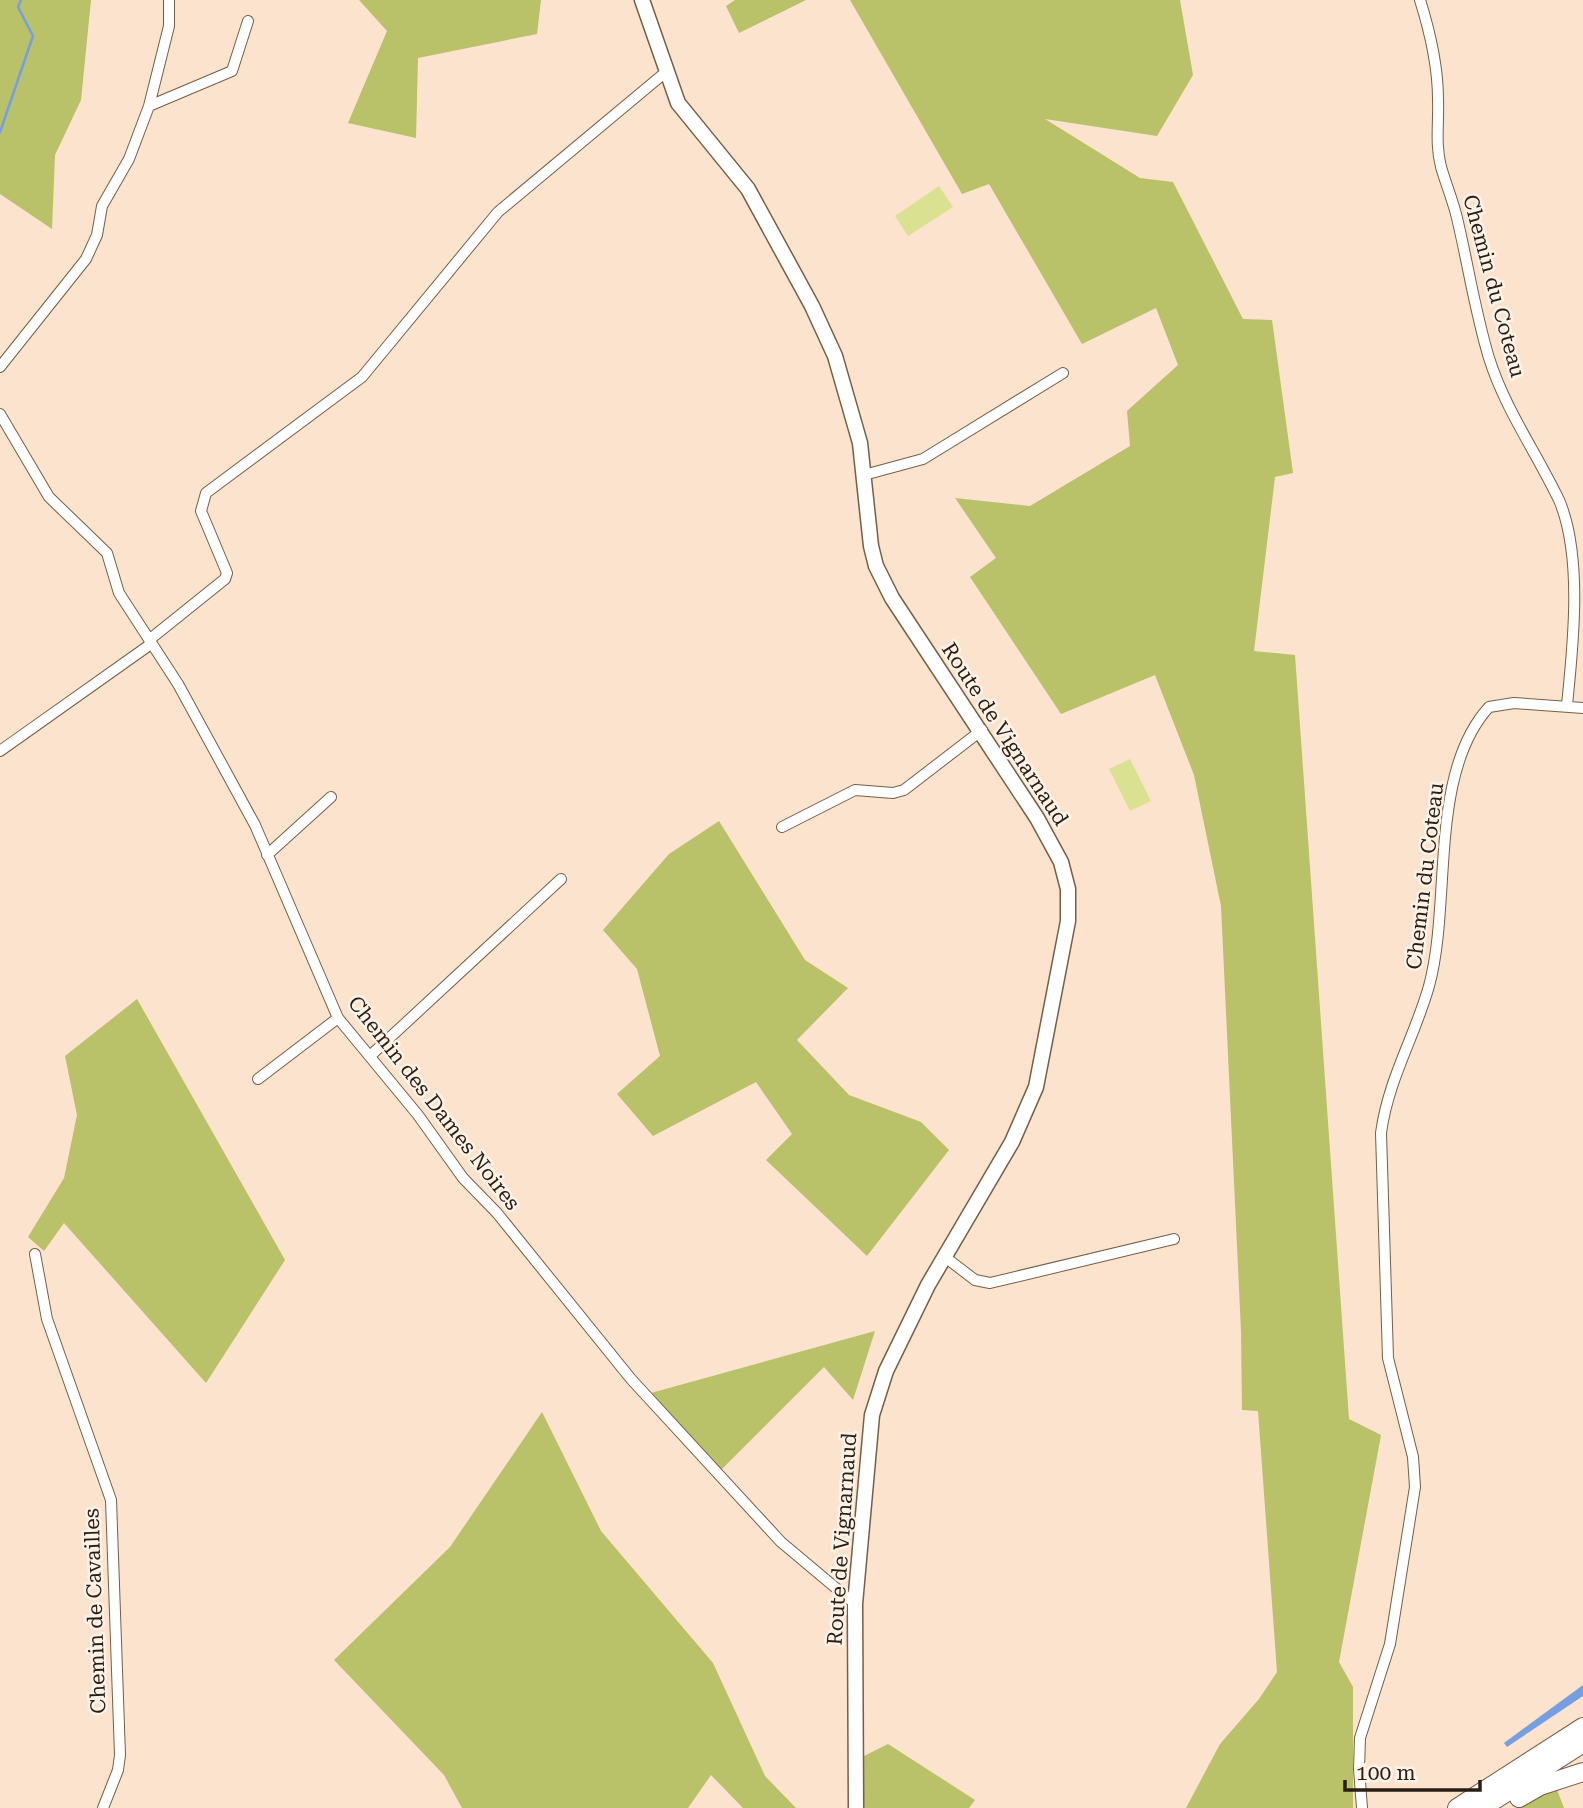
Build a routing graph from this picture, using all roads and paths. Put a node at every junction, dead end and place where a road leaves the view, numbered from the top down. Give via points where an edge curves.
1 (169, 0) edge
2 (642, 0) edge
3 (1420, 0) edge
4 (248, 21) dead end
5 (667, 71) junction
6 (149, 106) junction
7 (0, 367) edge
8 (1063, 373) dead end
9 (0, 414) edge
10 (864, 475) junction
11 (150, 642) junction
12 (1567, 705) junction
13 (1583, 708) edge
14 (982, 730) junction
15 (0, 751) edge
16 (331, 797) dead end
17 (782, 827) dead end
18 (267, 855) junction
19 (561, 879) dead end
20 (338, 1018) junction
21 (370, 1056) junction
22 (258, 1079) dead end
23 (1174, 1239) dead end
24 (35, 1254) dead end
25 (945, 1257) junction
26 (855, 1604) junction
27 (1583, 1727) edge
28 (1583, 1743) edge
29 (1583, 1772) edge
30 (103, 1808) edge
31 (856, 1808) edge
32 (1362, 1808) edge
33 (1457, 1808) edge
34 (1482, 1808) edge
35 (1501, 1808) edge

1 - 6 street via 169,26
2 - 5 street, Route de Vignarnaud
3 - 12 street, Chemin du Coteau via 1436,72 1441,165 1489,357 1504,398 1566,522 1573,575
4 - 6 street via 232,71
5 - 10 street, Route de Vignarnaud via 684,113 748,189 825,331 846,386
5 - 11 street via 498,212 362,377 206,493 201,512 227,573 225,579
6 - 7 street via 129,159 102,206 97,235 86,259
8 - 10 street via 923,459
9 - 11 street, Chemin des Dames Noires via 49,497 107,553 119,593
10 - 14 street, Route de Vignarnaud via 876,566 892,598
11 - 15 street
11 - 18 street, Chemin des Dames Noires via 228,772
12 - 13 street
12 - 32 street, Chemin du Coteau via 1489,707 1466,740 1449,807 1430,983 1385,1105 1381,1133 1388,1358 1413,1458 1415,1487 1390,1644 1360,1738
14 - 17 street via 904,790 855,790
14 - 25 street, Route de Vignarnaud via 1061,862 1069,921 1036,1087 1012,1142
16 - 18 street
18 - 20 street, Chemin des Dames Noires
19 - 21 street
20 - 21 street, Chemin des Dames Noires
20 - 22 street
21 - 26 street, Chemin des Dames Noires via 463,1178 497,1213 631,1379 781,1542
23 - 25 street via 990,1283 975,1280
24 - 30 street, Chemin de Cavailles via 47,1319 111,1500 120,1755
25 - 26 street, Route de Vignarnaud via 886,1371 872,1415
26 - 31 street, Route de Vignarnaud
27 - 33 highway
28 - 34 highway
29 - 35 highway via 1540,1786

